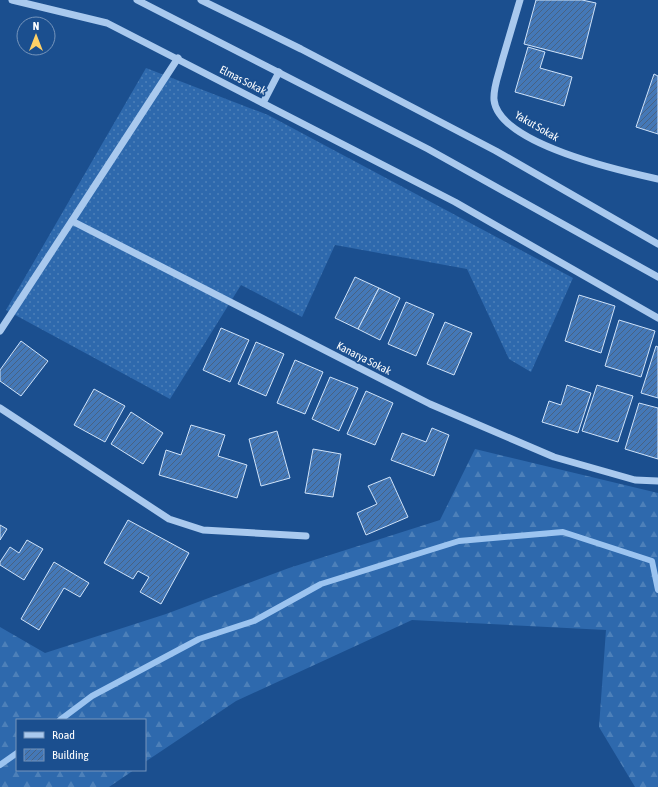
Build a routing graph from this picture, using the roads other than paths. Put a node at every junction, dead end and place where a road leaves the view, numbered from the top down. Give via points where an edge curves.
1 (12, 0) edge
2 (137, 0) edge
3 (201, 0) edge
4 (520, 0) edge
5 (178, 58) junction
6 (279, 72) junction
7 (263, 103) junction
8 (658, 179) edge
9 (72, 221) junction
10 (658, 244) edge
11 (658, 277) edge
12 (658, 318) edge
13 (0, 331) edge
14 (0, 408) edge
15 (658, 481) edge
16 (306, 536) dead end

1 - 5 street, Elmas Sokak via 107,23
2 - 6 street
3 - 10 street via 496,151
4 - 8 street, Yakut Sokak via 495,87 496,107 501,115 510,124 570,156
5 - 7 street, Elmas Sokak
5 - 9 street
6 - 7 street
6 - 11 street via 428,149
7 - 12 street, Elmas Sokak via 455,202
9 - 13 street
9 - 15 street, Kanarya Sokak via 430,404 554,457 635,480
14 - 16 street via 169,519 204,530

